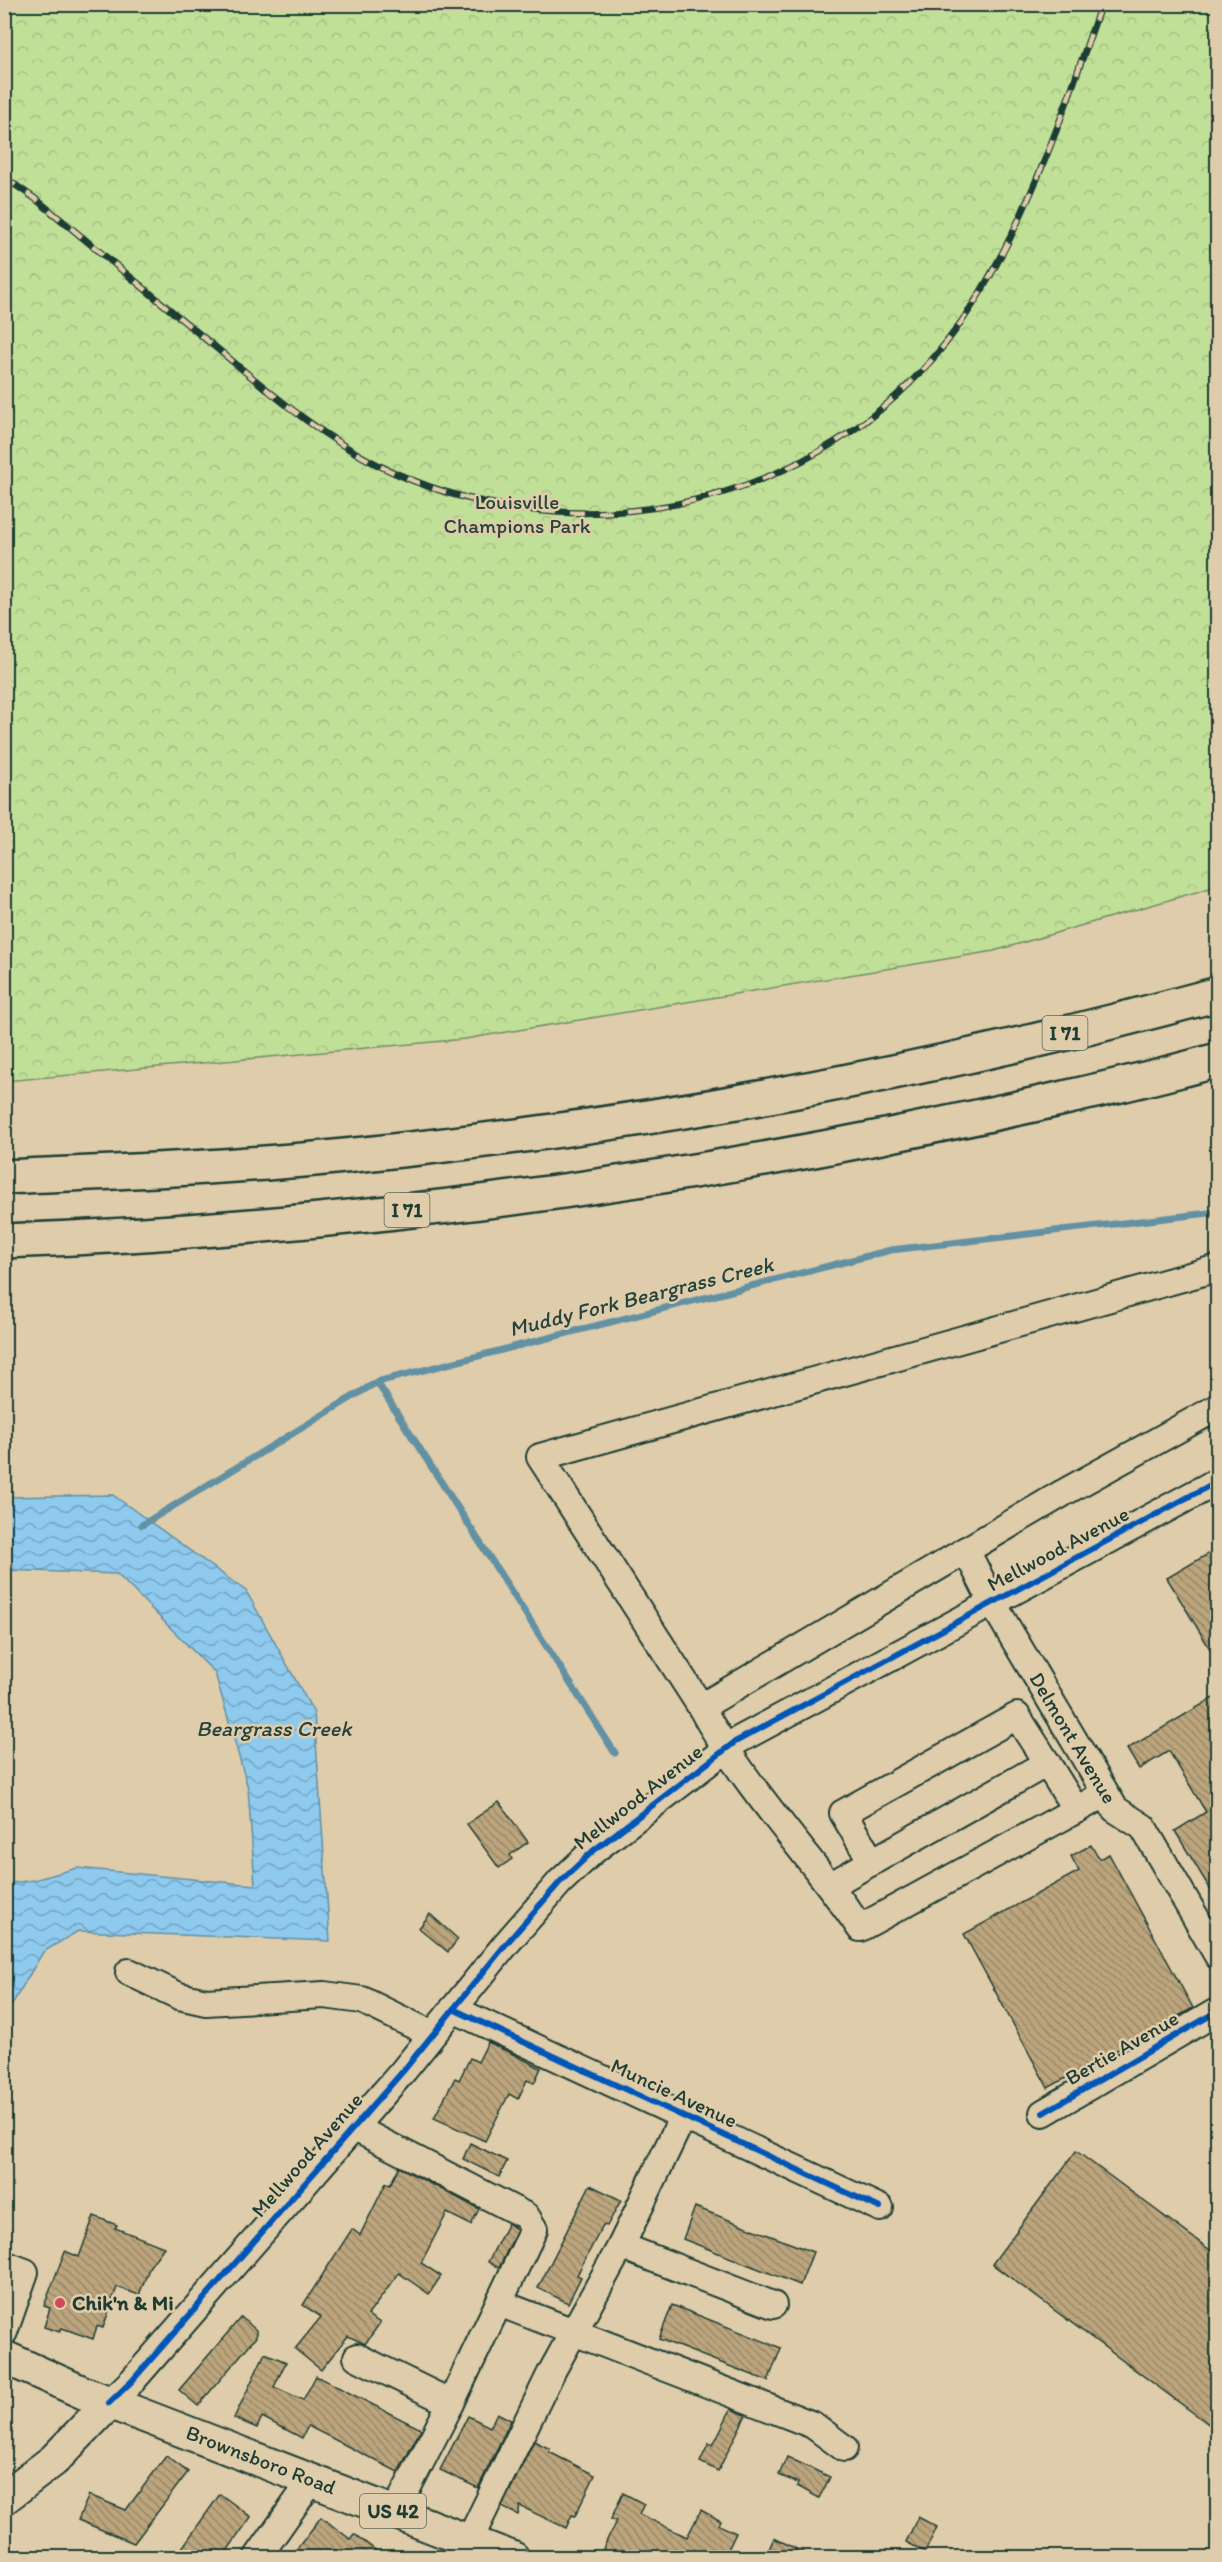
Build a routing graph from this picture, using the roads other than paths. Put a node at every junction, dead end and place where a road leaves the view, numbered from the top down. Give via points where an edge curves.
1 (1218, 994) edge
2 (1218, 1060) edge
3 (4, 1177) edge
4 (4, 1240) edge
5 (1218, 1268) edge
6 (1218, 1407) edge
7 (1218, 1480) edge
8 (966, 1550) junction
9 (993, 1602) junction
10 (701, 1707) junction
11 (724, 1750) junction
12 (1047, 1763) junction
13 (1105, 1794) junction
14 (1076, 1810) junction
15 (872, 1862) junction
16 (831, 1885) junction
17 (1218, 1956) edge
18 (129, 1972) dead end
19 (453, 2008) junction
20 (1218, 2011) edge
21 (431, 2034) junction
22 (1043, 2113) dead end
23 (683, 2116) junction
24 (353, 2127) junction
25 (880, 2208) dead end
26 (621, 2246) junction
27 (4, 2264) edge
28 (499, 2303) junction
29 (773, 2305) dead end
30 (4, 2332) edge
31 (573, 2333) junction
32 (357, 2357) dead end
33 (4, 2358) edge
34 (109, 2403) junction
35 (451, 2403) junction
36 (844, 2448) dead end
37 (312, 2480) junction
38 (4, 2498) edge
39 (394, 2512) junction
40 (469, 2541) junction
41 (256, 2558) edge
42 (513, 2558) edge

1 - 3 highway, I 71 via 912,1067 779,1094 524,1135 326,1158
2 - 4 highway, I 71 via 950,1123 717,1169 285,1224 141,1236
5 - 10 street via 540,1457
6 - 8 street
7 - 9 street, Mellwood Avenue
8 - 9 street, Delmont Avenue
8 - 10 street
9 - 11 street, Mellwood Avenue
9 - 13 street, Delmont Avenue
10 - 11 street
11 - 16 street
11 - 19 street, Mellwood Avenue via 593,1851 560,1882
12 - 14 street
12 - 15 street
12 - 15 street via 1017,1716 843,1813
13 - 14 street
13 - 17 street, Delmont Avenue via 1115,1809 1143,1827
14 - 16 street via 860,1928
15 - 16 street
18 - 21 street via 179,1996 206,2002 324,1995 362,2000
19 - 21 street, Mellwood Avenue
19 - 23 street, Muncie Avenue
20 - 22 street, Bertie Avenue
21 - 24 street, Mellwood Avenue
23 - 25 street, Muncie Avenue
23 - 26 street
24 - 28 street via 526,2216 534,2229
24 - 34 street, Mellwood Avenue
26 - 29 street
26 - 31 street
27 - 30 street via 25,2272
28 - 31 street
28 - 35 street
31 - 36 street via 813,2425
31 - 40 street
32 - 35 street
33 - 34 main road, US 42
34 - 37 main road, Brownsboro Road / US 42
34 - 38 main road, Mellwood Avenue via 54,2460
35 - 39 street
37 - 39 main road, Brownsboro Road / US 42
37 - 41 street
39 - 40 main road, Brownsboro Road / US 42
40 - 42 main road, Brownsboro Road / US 42

